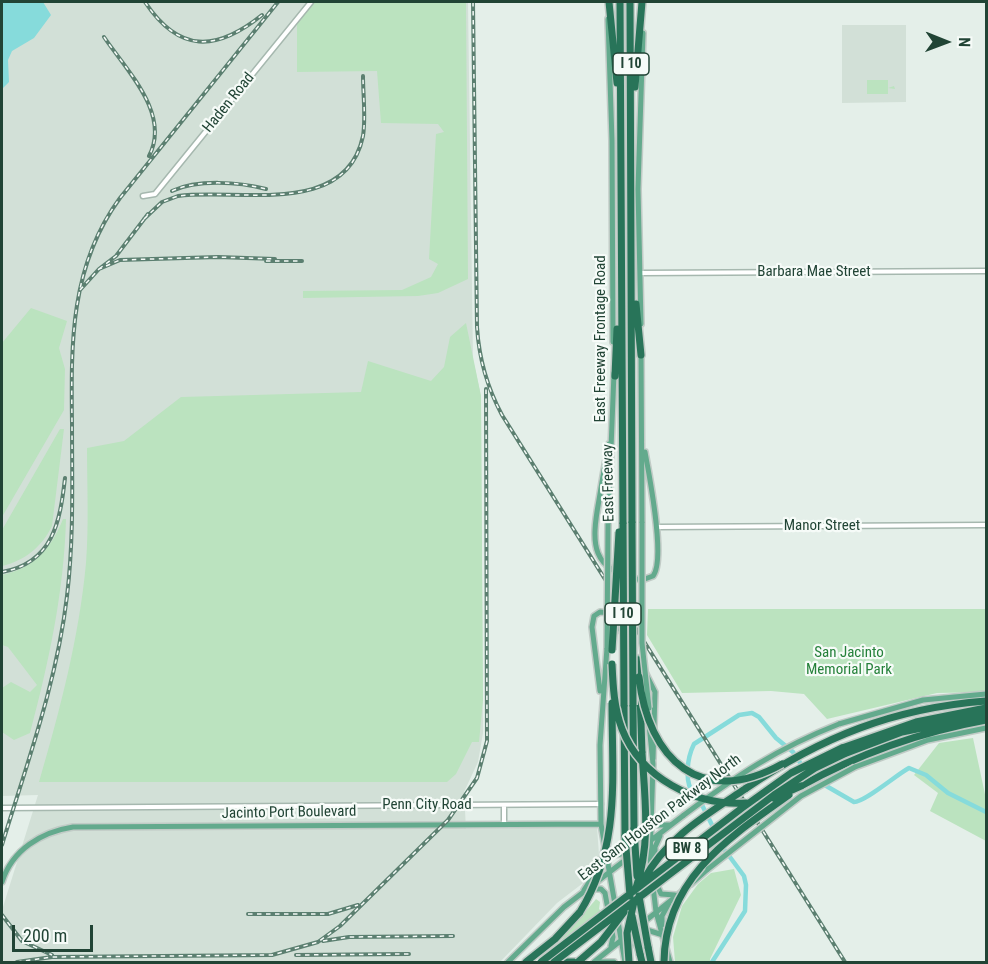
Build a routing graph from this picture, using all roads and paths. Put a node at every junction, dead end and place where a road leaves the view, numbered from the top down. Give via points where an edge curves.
1 (311, 2) edge
2 (608, 2) edge
3 (620, 2) edge
4 (630, 2) edge
5 (642, 2) edge
6 (621, 117) junction
7 (632, 126) junction
8 (143, 196) dead end
9 (632, 270) junction
10 (987, 271) edge
11 (622, 273) junction
12 (641, 273) junction
13 (641, 355) junction
14 (615, 376) junction
15 (613, 419) junction
16 (642, 437) junction
17 (621, 524) junction
18 (987, 525) edge
19 (657, 527) junction
20 (633, 597) junction
21 (612, 664) junction
22 (639, 677) junction
23 (987, 694) edge
24 (987, 701) edge
25 (987, 708) edge
26 (601, 714) junction
27 (987, 715) edge
28 (987, 720) edge
29 (987, 728) edge
30 (843, 751) junction
31 (653, 759) junction
32 (782, 764) junction
33 (801, 786) junction
34 (601, 804) junction
35 (504, 805) junction
36 (2, 808) edge
37 (651, 818) junction
38 (504, 824) junction
39 (601, 824) junction
40 (672, 825) junction
41 (651, 827) junction
42 (661, 834) junction
43 (650, 842) junction
44 (604, 849) junction
45 (636, 853) junction
46 (650, 860) junction
47 (609, 874) junction
48 (2, 882) edge
49 (586, 891) junction
50 (678, 895) junction
51 (580, 896) junction
52 (671, 900) junction
53 (656, 912) junction
54 (618, 921) junction
55 (634, 930) junction
56 (663, 934) junction
57 (621, 940) junction
58 (608, 950) junction
59 (626, 961) edge
60 (569, 962) edge
61 (594, 962) edge
62 (508, 963) edge
63 (526, 963) edge
64 (541, 963) edge
65 (555, 963) edge
66 (578, 963) edge
67 (614, 963) edge
68 (642, 963) edge
69 (651, 963) edge
70 (664, 963) edge
71 (670, 963) edge

1 - 8 street, Haden Road via 159,189 152,196
2 - 6 highway
2 - 14 main road, East Freeway Frontage Road
3 - 6 highway, East Freeway / I 10
4 - 7 highway, East Freeway / I 10
5 - 7 highway
5 - 12 main road via 638,189
6 - 11 highway, East Freeway / I 10
7 - 9 highway, East Freeway / I 10
9 - 13 highway
9 - 20 highway, East Freeway / I 10, bridge
10 - 12 street, Barbara Mae Street
11 - 14 highway
11 - 17 highway, East Freeway / I 10
12 - 13 main road
13 - 16 main road
14 - 15 main road, East Freeway Frontage Road
15 - 19 main road via 595,524 595,546 618,574 648,579 656,572
15 - 26 main road, East Freeway Frontage Road, bridge via 607,648
16 - 19 main road
16 - 31 main road, bridge via 642,643
17 - 21 highway, bridge
17 - 68 highway, East Freeway / I 10, bridge via 625,836 630,897
18 - 19 street, Manor Street
20 - 22 highway, bridge
20 - 69 highway, East Freeway / I 10, bridge via 634,829
21 - 33 highway, bridge via 615,704 623,732 640,759 672,786 702,799 738,804 767,800
21 - 63 highway, bridge via 610,834 600,872 580,912
22 - 32 highway, bridge via 652,734 685,769 733,781 756,777
22 - 66 highway, bridge via 646,823 644,861 619,921
23 - 40 main road, East Sam Houston Parkway North / BW 8, bridge via 923,700 801,739 748,768
24 - 32 highway via 905,714 837,736
25 - 30 highway, BW 8 via 916,722
26 - 31 main road via 592,621 597,613 605,611 621,627 655,689
26 - 34 main road, East Freeway Frontage Road
27 - 30 highway, BW 8 via 902,732
28 - 33 highway via 888,745 849,760
29 - 50 main road, BW 8, bridge via 940,737 855,767 801,796
30 - 64 highway, BW 8, bridge via 801,767 749,802
30 - 65 highway, BW 8, bridge via 783,789
31 - 37 main road
32 - 59 highway, bridge via 689,827 662,852 633,905
33 - 70 highway, bridge via 695,872 671,917
34 - 35 street, Penn City Road
34 - 39 main road, East Freeway Frontage Road
35 - 36 street, Penn City Road
35 - 38 street
37 - 40 main road via 657,825
37 - 41 main road
38 - 39 main road, Jacinto Port Boulevard
38 - 48 main road, Jacinto Port Boulevard via 73,826 44,835 25,847 13,859
39 - 44 main road, East Freeway Frontage Road
40 - 42 main road, East Sam Houston Parkway North / BW 8
41 - 43 main road
41 - 44 main road via 621,854 611,855
42 - 43 main road, East Sam Houston Parkway North / BW 8
42 - 50 main road via 655,847 656,884 661,894
43 - 45 main road, East Sam Houston Parkway North / BW 8
43 - 46 main road
44 - 47 main road, East Freeway Frontage Road
44 - 51 main road via 596,872
45 - 46 main road
45 - 47 main road, East Sam Houston Parkway North / BW 8
46 - 53 main road
47 - 49 main road, East Sam Houston Parkway North / BW 8
47 - 54 main road, East Freeway Frontage Road
49 - 51 main road, East Sam Houston Parkway North / BW 8
49 - 58 main road via 596,887 605,893 613,937
50 - 52 main road, BW 8
51 - 62 main road, East Sam Houston Parkway North / BW 8
52 - 53 main road, BW 8
52 - 56 main road via 662,916
53 - 55 main road, BW 8
53 - 56 main road
54 - 55 main road
54 - 57 main road, East Freeway Frontage Road
55 - 57 main road, BW 8
56 - 59 main road via 643,933 628,947
56 - 71 main road
57 - 58 main road, BW 8
57 - 59 main road, East Freeway Frontage Road
58 - 61 main road, BW 8
60 - 65 highway
60 - 66 highway
61 - 67 main road

